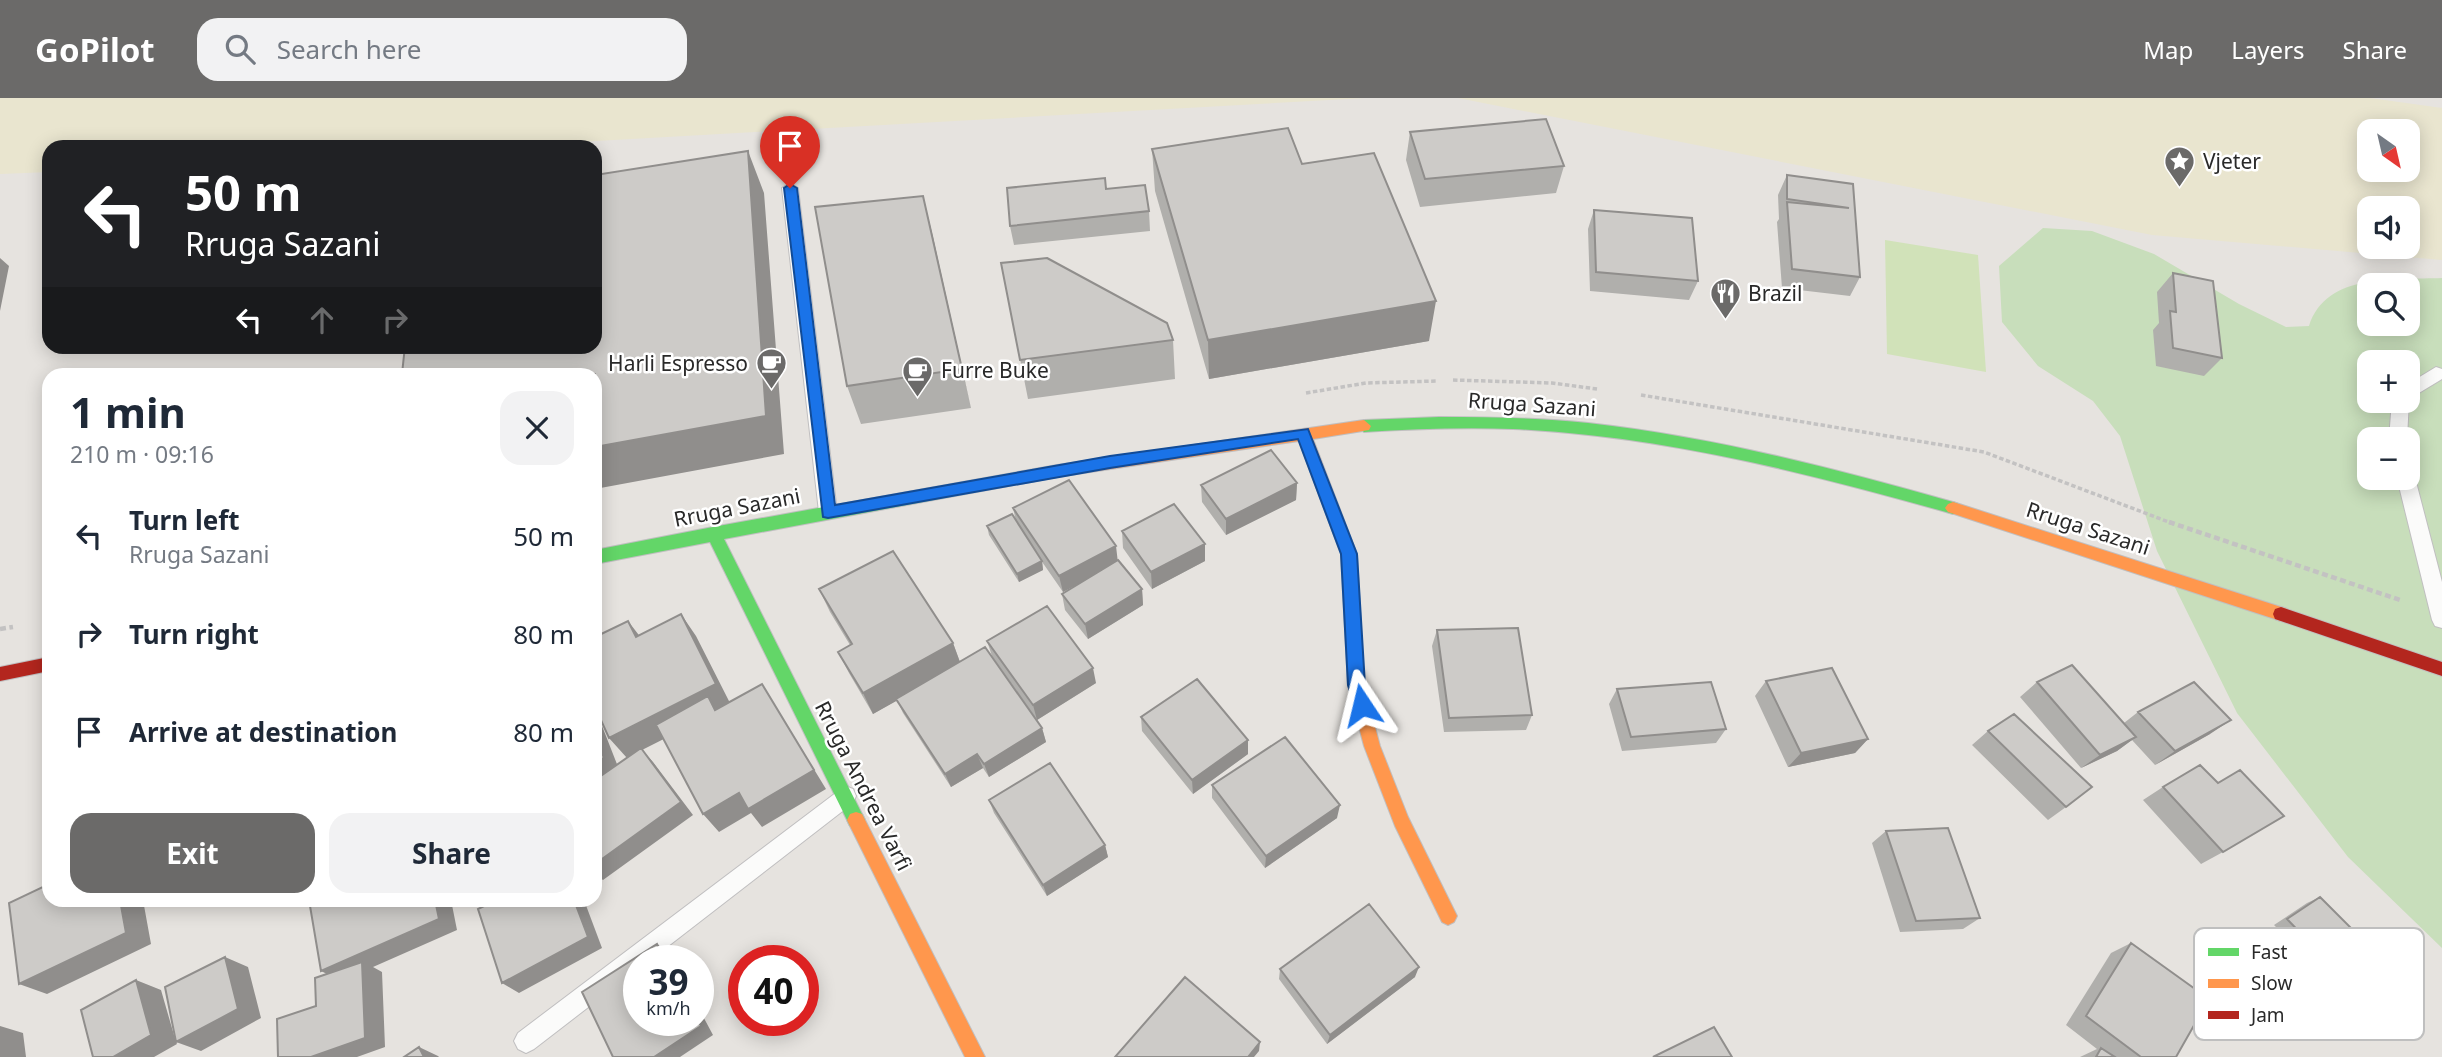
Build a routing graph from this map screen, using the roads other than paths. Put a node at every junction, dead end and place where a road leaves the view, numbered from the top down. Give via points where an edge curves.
1 (790, 188) dead end
2 (2436, 374) dead end
3 (2420, 385) edge
4 (1303, 433) junction
5 (2409, 490) edge
6 (828, 512) junction
7 (713, 533) junction
8 (602, 556) edge
9 (2442, 620) edge
10 (42, 665) edge
11 (2442, 669) edge
12 (0, 674) edge
13 (845, 796) junction
14 (1448, 916) dead end
15 (526, 1041) dead end
16 (975, 1057) edge

1 - 6 lane
2 - 3 lane
4 - 6 main road, Rruga Sazani
4 - 11 main road, Rruga Sazani via 1450,421 1541,423 1628,434 1851,478 2237,598
4 - 14 main road via 1349,554 1356,685 1372,746 1401,820
5 - 9 lane
6 - 7 main road, Rruga Sazani
7 - 8 main road, Rruga Sazani
7 - 13 main road, Rruga Andrea Varfi
10 - 12 main road
13 - 15 lane
13 - 16 main road, Rruga Andrea Varfi

